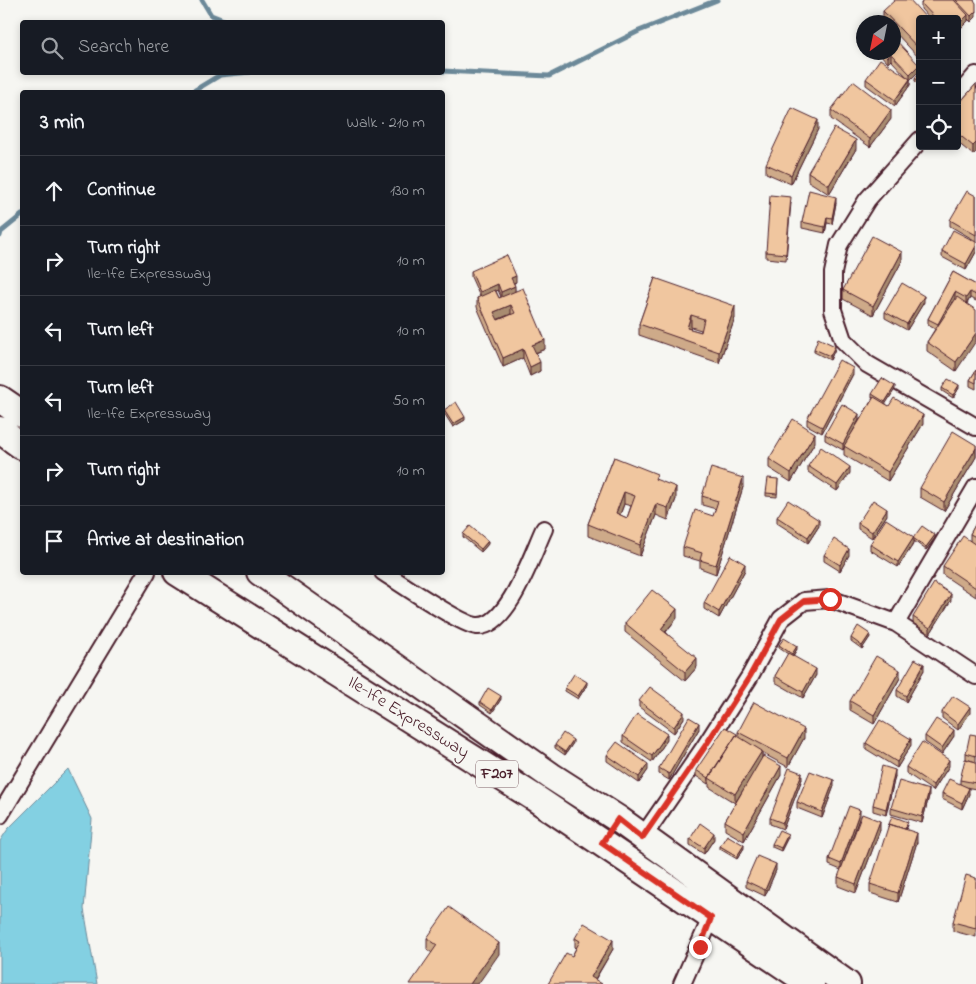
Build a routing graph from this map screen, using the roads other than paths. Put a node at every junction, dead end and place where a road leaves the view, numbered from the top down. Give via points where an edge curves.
1 (976, 75) edge
2 (961, 92) edge
3 (916, 145) edge
4 (0, 399) edge
5 (20, 413) edge
6 (976, 428) edge
7 (0, 430) edge
8 (20, 445) edge
9 (976, 486) edge
10 (544, 529) dead end
11 (145, 575) edge
12 (182, 575) edge
13 (264, 575) edge
14 (388, 575) edge
15 (896, 623) junction
16 (976, 676) edge
17 (551, 776) junction
18 (535, 798) junction
19 (0, 815) edge
20 (618, 819) junction
21 (642, 838) junction
22 (602, 843) junction
23 (711, 918) junction
24 (682, 984) edge
25 (811, 984) edge
26 (847, 984) edge

1 - 2 street
3 - 6 street via 867,200 838,245 833,273 833,310 843,340 867,364
4 - 5 main road
7 - 8 main road
9 - 15 street
10 - 14 street via 508,607 494,622 477,626
11 - 19 street
12 - 18 main road, Ile-Ife Expressway / F207
13 - 17 main road, Ile-Ife Expressway / F207
15 - 16 street
15 - 21 street via 830,599 804,601 781,619 740,692
17 - 18 main road
17 - 20 main road, Ile-Ife Expressway / F207
18 - 22 main road, Ile-Ife Expressway / F207
20 - 21 main road, Ile-Ife Expressway / F207
20 - 22 main road
21 - 26 main road, Ile-Ife Expressway / F207
22 - 23 main road, Ile-Ife Expressway / F207
23 - 24 street
23 - 25 main road, Ile-Ife Expressway / F207

